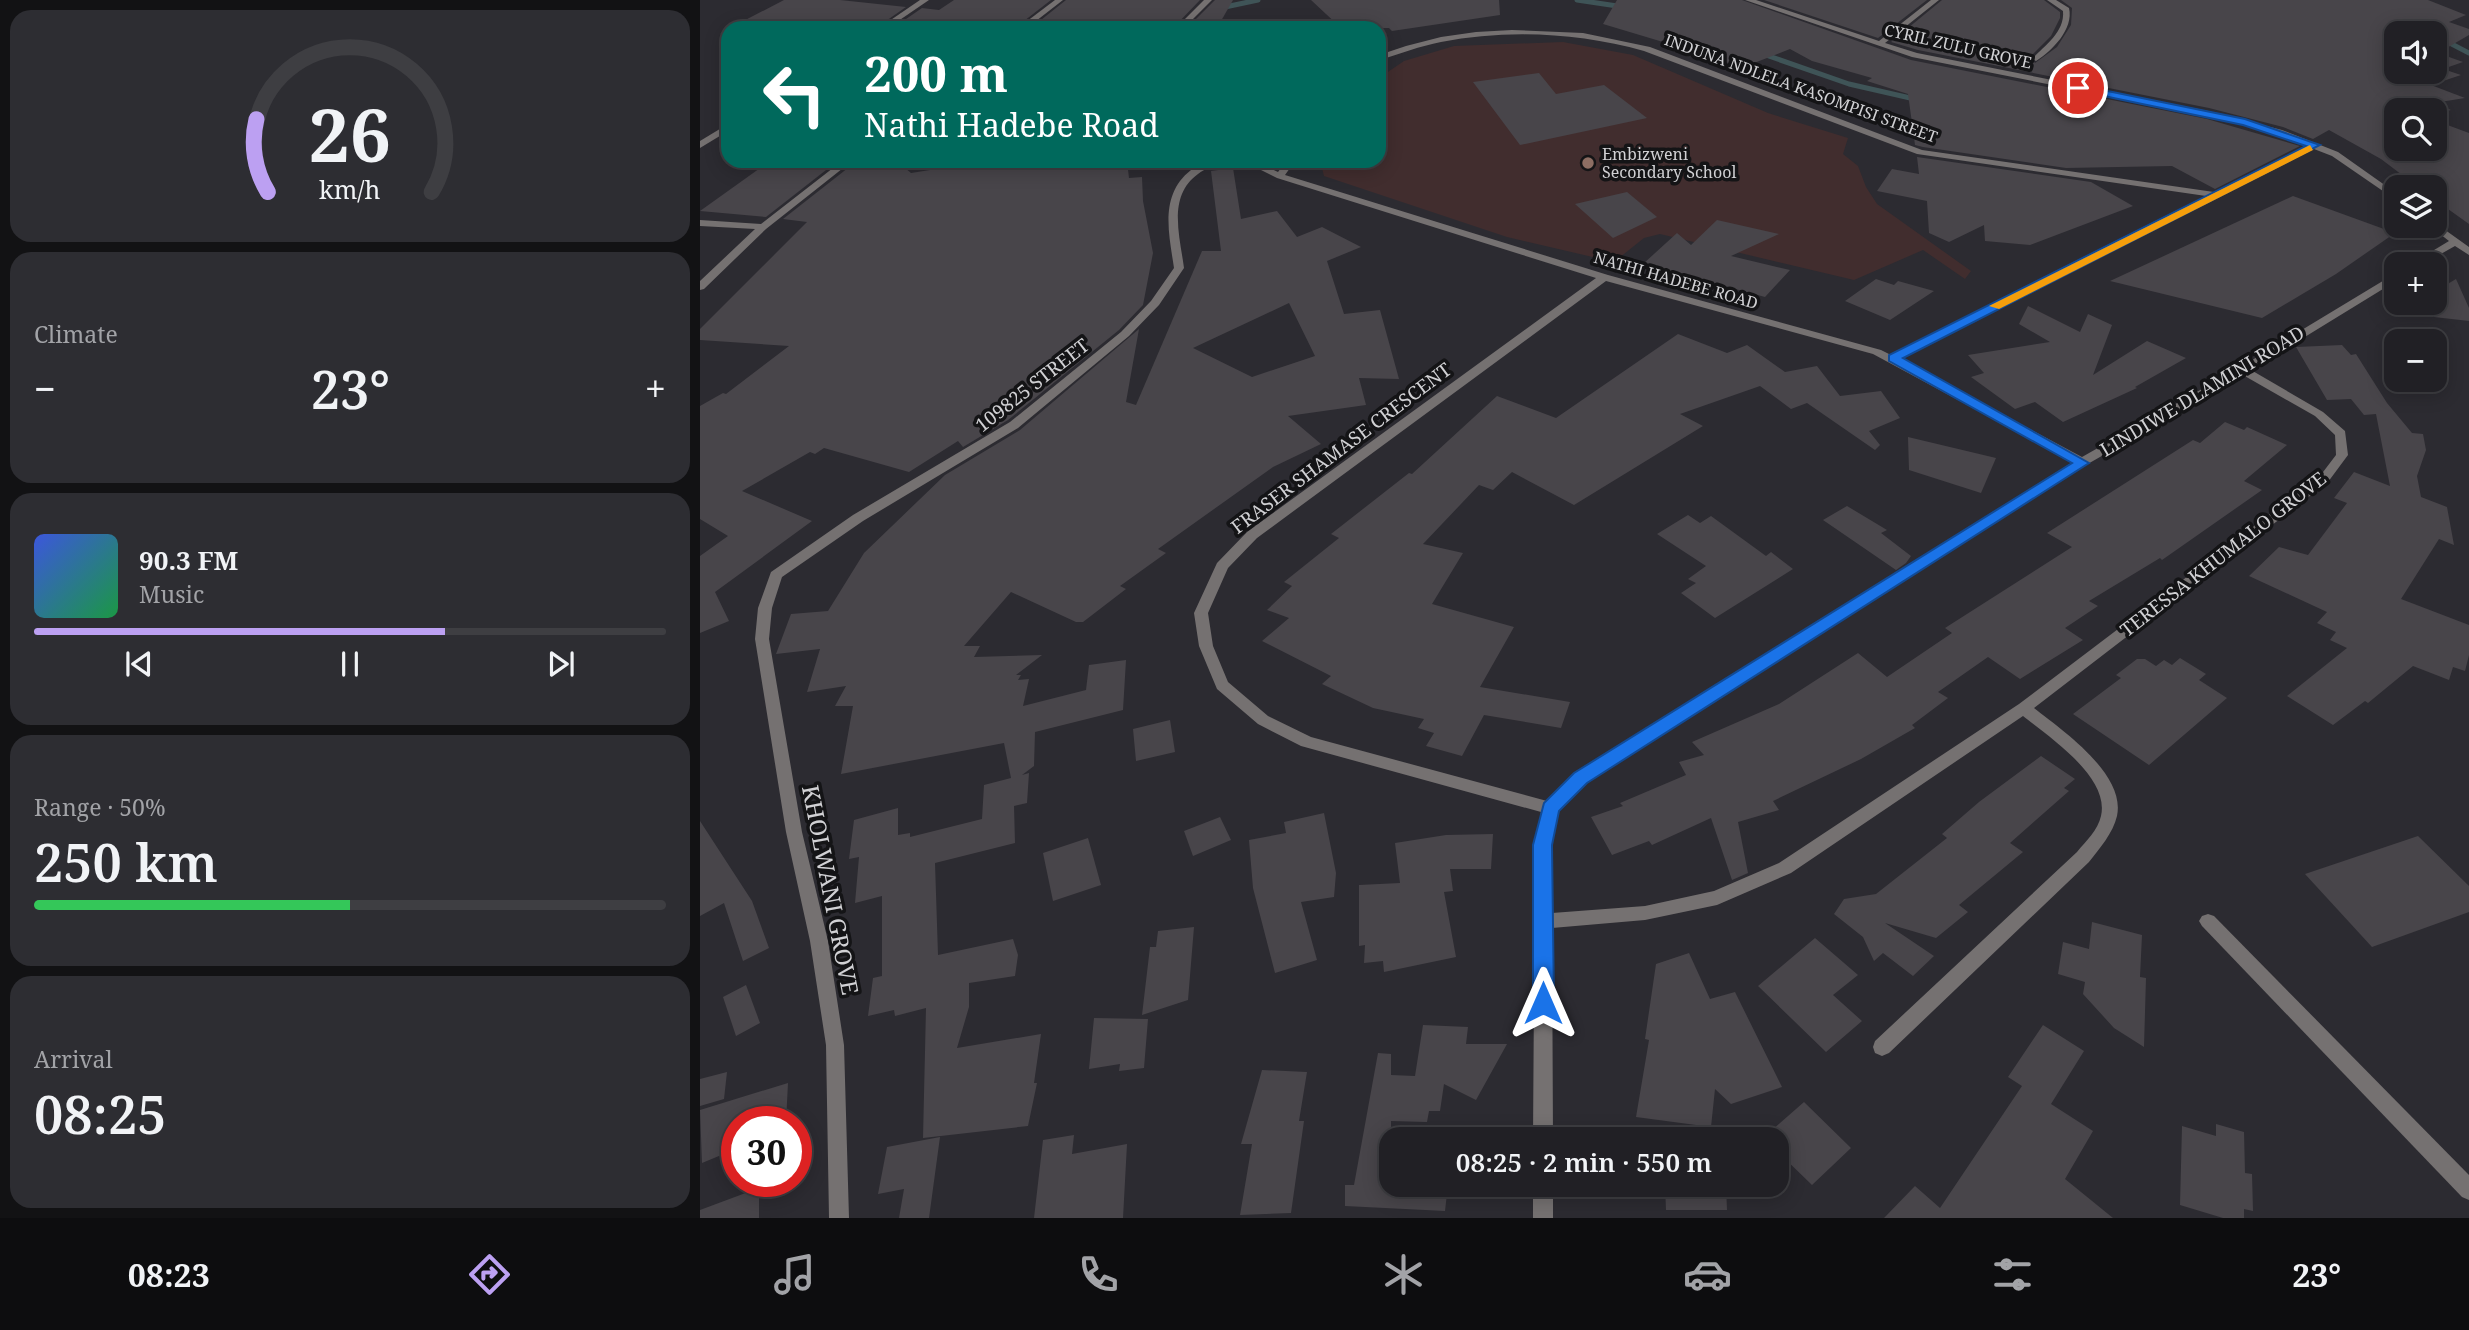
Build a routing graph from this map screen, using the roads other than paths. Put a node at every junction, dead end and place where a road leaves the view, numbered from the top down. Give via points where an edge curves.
1 (925, 0) edge
2 (1059, 0) edge
3 (1208, 0) edge
4 (1749, 0) edge
5 (1777, 0) edge
6 (1934, 0) edge
7 (2051, 0) edge
8 (1768, 7) junction
9 (894, 21) edge
10 (1032, 21) edge
11 (1187, 21) edge
12 (1879, 44) junction
13 (1386, 56) edge
14 (2036, 59) dead end
15 (721, 132) edge
16 (700, 145) edge
17 (2315, 145) junction
18 (839, 168) edge
19 (1203, 168) edge
20 (1262, 168) edge
21 (1286, 168) edge
22 (1280, 176) junction
23 (2384, 188) edge
24 (2215, 195) junction
25 (700, 223) edge
26 (763, 227) junction
27 (2447, 234) edge
28 (2456, 241) junction
29 (2437, 252) edge
30 (2469, 252) edge
31 (1604, 277) junction
32 (2384, 283) edge
33 (700, 287) edge
34 (1893, 358) junction
35 (2243, 370) junction
36 (2082, 463) junction
37 (776, 575) joint
38 (2024, 708) junction
39 (1550, 808) junction
40 (1544, 921) junction
41 (2208, 921) dead end
42 (1882, 1047) dead end
43 (1543, 1127) edge
44 (2469, 1190) edge
45 (1543, 1197) edge
46 (839, 1218) edge
47 (1543, 1218) edge

1 - 9 street
2 - 10 street
3 - 11 street
4 - 8 street, CYRIL ZULU GROVE
5 - 8 street
6 - 12 street
7 - 14 street via 2066,10 2068,20
8 - 12 street, CYRIL ZULU GROVE
12 - 17 street, CYRIL ZULU GROVE via 1937,60 2245,122
13 - 24 street, INDUNA NDLELA KASOMPISI STREET via 1469,36 1552,34 1612,39 1920,152
15 - 16 street
17 - 23 street, CYRIL ZULU GROVE
17 - 24 street
18 - 26 street
19 - 37 street, 109825 STREET via 1177,192 1172,217 1179,268 1170,285 1125,334 1014,425 858,518
20 - 22 street, NATHI HADEBE ROAD
21 - 22 street
22 - 31 street, NATHI HADEBE ROAD
24 - 34 street
25 - 26 street
26 - 33 street
27 - 28 street
28 - 29 street
28 - 30 street
31 - 34 street, NATHI HADEBE ROAD
31 - 39 street, FRASER SHAMASE CRESCENT via 1252,535 1222,566 1201,613 1206,646 1223,685 1263,720 1306,741
32 - 35 street, LINDIWE DLAMINI ROAD
34 - 36 street, NATHI HADEBE ROAD
35 - 36 street, LINDIWE DLAMINI ROAD
35 - 38 street, TERESSA KHUMALO GROVE via 2319,414 2341,434 2342,455 2324,479
36 - 39 street, LINDIWE DLAMINI ROAD via 1638,739 1581,778
37 - 46 street, KHOLWANI GROVE via 765,608 762,639 835,1045
38 - 40 street, TERESSA KHUMALO GROVE via 1785,868 1717,898 1657,910
38 - 42 street via 2100,779 2110,805 2102,834
39 - 40 street via 1543,845
40 - 43 street
41 - 44 street
45 - 47 street

